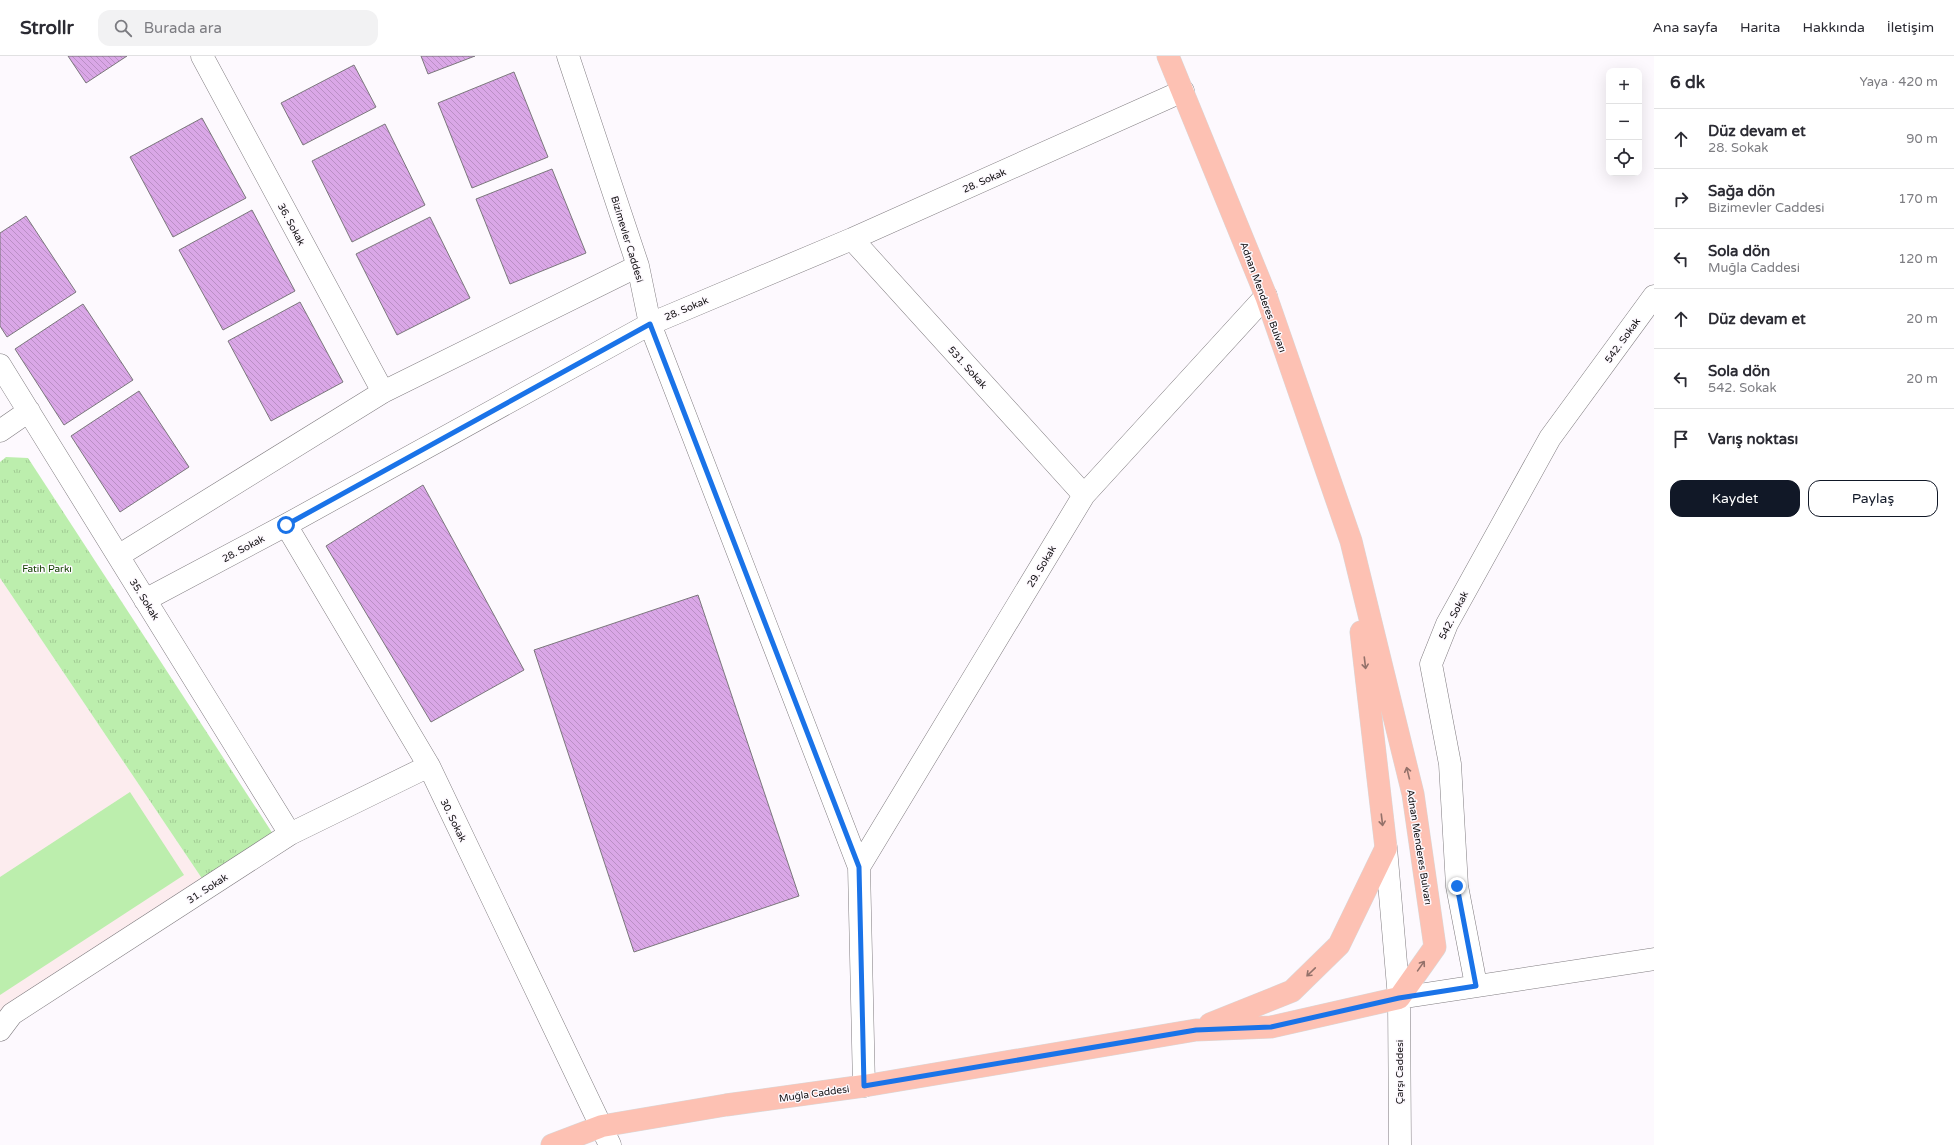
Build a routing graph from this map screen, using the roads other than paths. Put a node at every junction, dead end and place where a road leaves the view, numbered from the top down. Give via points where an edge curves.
1 (202, 56) edge
2 (568, 56) edge
3 (1168, 56) edge
4 (1184, 91) junction
5 (852, 238) junction
6 (638, 266) junction
7 (1266, 296) junction
8 (1654, 296) edge
9 (650, 324) junction
10 (0, 365) edge
11 (383, 392) junction
12 (29, 411) junction
13 (0, 432) edge
14 (1084, 495) junction
15 (286, 525) junction
16 (1351, 541) junction
17 (118, 556) junction
18 (145, 600) junction
19 (429, 766) junction
20 (290, 834) junction
21 (1386, 848) junction
22 (859, 867) junction
23 (1654, 959) edge
24 (1476, 986) junction
25 (1399, 998) junction
26 (0, 1030) edge
27 (1196, 1030) junction
28 (864, 1086) junction
29 (606, 1135) edge
30 (552, 1145) edge
31 (1400, 1145) edge

1 - 11 street, 36. Sokak
2 - 6 street, Bizimevler Caddesi
3 - 4 main road, Adnan Menderes Bulvarı
4 - 5 street, 28. Sokak
4 - 7 main road, Adnan Menderes Bulvarı
5 - 9 street, 28. Sokak
5 - 14 street, 531. Sokak
6 - 9 street, Bizimevler Caddesi
6 - 11 street
7 - 14 street, 29. Sokak
7 - 16 main road, Adnan Menderes Bulvarı
8 - 24 street, 542. Sokak via 1550,438 1446,624 1431,664 1450,764 1457,886
9 - 15 street, 28. Sokak
9 - 22 street, Bizimevler Caddesi
10 - 12 street, 35. Sokak
11 - 17 street
12 - 13 street
12 - 17 street, 35. Sokak
14 - 22 street, 29. Sokak
15 - 18 street, 28. Sokak
15 - 19 street, 30. Sokak
16 -> 21 main road, Adnan Menderes Bulvarı
25 -> 16 main road, Adnan Menderes Bulvarı via 1435,947 1413,794
17 - 18 street, 35. Sokak
18 - 20 street, 35. Sokak
19 - 20 street, 31. Sokak
19 - 29 street, 30. Sokak
20 - 26 street, 31. Sokak via 12,1014
21 - 25 street, Adnan Menderes Bulvarı
21 -> 27 main road, Muğla Caddesi via 1339,945 1292,991
22 - 28 street, Bizimevler Caddesi
23 - 24 street
24 - 25 street
25 - 27 main road, Muğla Caddesi via 1271,1027
25 - 31 street, Çarşı Caddesi
27 - 28 main road, Muğla Caddesi
28 - 29 main road, Muğla Caddesi via 726,1105
29 - 30 main road, Muğla Caddesi

